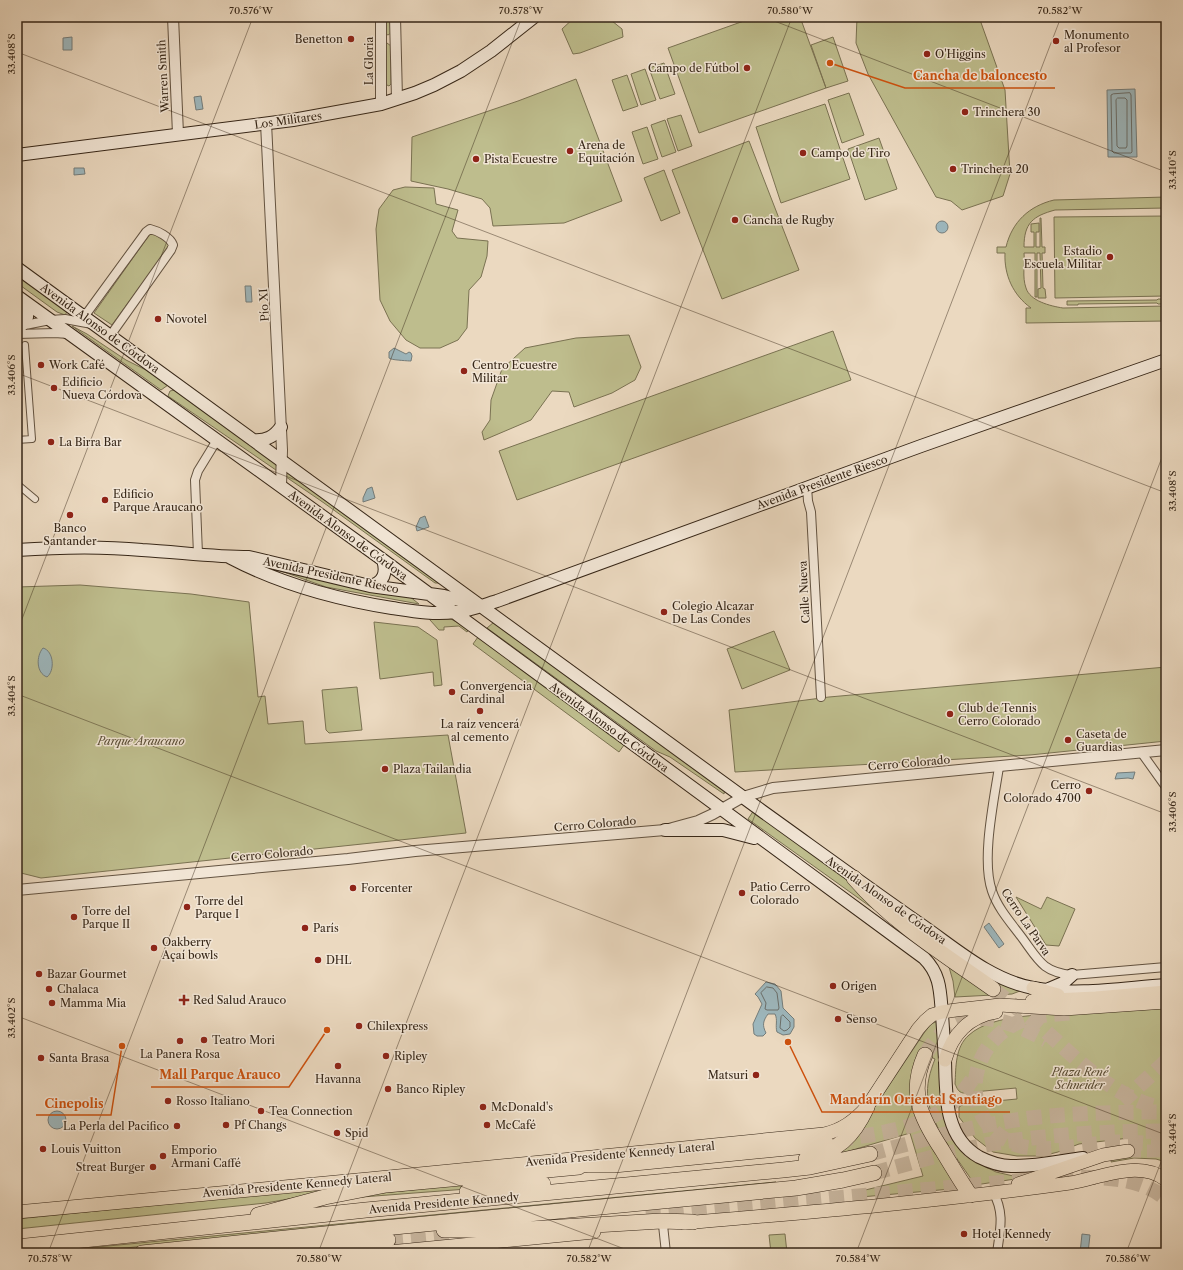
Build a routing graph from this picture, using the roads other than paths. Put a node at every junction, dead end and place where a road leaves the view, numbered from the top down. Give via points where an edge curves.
1 (172, 17) edge
2 (381, 17) edge
3 (395, 17) edge
4 (534, 17) edge
5 (381, 38) junction
6 (396, 38) junction
7 (397, 99) junction
8 (381, 104) junction
9 (266, 124) junction
10 (178, 134) junction
11 (17, 155) edge
12 (17, 268) edge
13 (17, 296) edge
14 (28, 304) junction
15 (84, 317) junction
16 (50, 320) junction
17 (94, 324) junction
18 (18, 329) edge
19 (69, 334) junction
20 (110, 336) junction
21 (25, 345) dead end
22 (1166, 360) edge
23 (281, 427) junction
24 (17, 440) edge
25 (217, 440) junction
26 (253, 440) junction
27 (282, 460) junction
28 (17, 484) edge
29 (281, 486) junction
30 (807, 487) junction
31 (35, 499) dead end
32 (17, 550) edge
33 (198, 554) junction
34 (229, 557) junction
35 (383, 560) junction
36 (370, 586) junction
37 (432, 595) junction
38 (479, 606) junction
39 (455, 613) junction
40 (821, 697) dead end
41 (1166, 750) edge
42 (1141, 752) junction
43 (999, 767) junction
44 (1166, 787) edge
45 (743, 797) junction
46 (721, 809) junction
47 (664, 830) junction
48 (763, 840) junction
49 (854, 878) junction
50 (17, 890) edge
51 (1166, 967) edge
52 (1072, 975) junction
53 (1166, 984) edge
54 (1033, 988) junction
55 (993, 989) tunnel mouth
56 (1048, 990) junction
57 (1166, 992) edge
58 (1073, 999) junction
59 (1166, 1002) edge
60 (1000, 1005) junction
61 (1064, 1009) junction
62 (942, 1012) junction
63 (925, 1055) tunnel mouth
64 (945, 1060) junction
65 (867, 1107) junction
66 (827, 1144) tunnel mouth
67 (1128, 1150) tunnel mouth
68 (870, 1154) tunnel mouth
69 (1103, 1155) junction
70 (558, 1159) junction
71 (579, 1167) dead end
72 (874, 1173) tunnel mouth
73 (1166, 1180) edge
74 (993, 1192) junction
75 (970, 1195) junction
76 (366, 1210) junction
77 (17, 1212) edge
78 (693, 1222) junction
79 (663, 1225) junction
80 (224, 1226) junction
81 (373, 1228) junction
82 (388, 1240) tunnel mouth
83 (17, 1242) edge
84 (64, 1242) junction
85 (17, 1247) edge
86 (165, 1251) junction
87 (142, 1253) edge
88 (379, 1253) edge
89 (666, 1253) edge
90 (997, 1253) edge

1 - 10 street, Warren Smith
2 - 5 street, La Gloria
3 - 6 street
4 - 7 main road, Los Militares via 461,71 434,85
5 - 6 street
5 - 8 street, La Gloria
6 - 7 street
7 - 8 main road, Los Militares
8 - 9 main road, Los Militares
9 - 10 main road, Los Militares
9 - 23 street, Pío XI
10 - 11 main road, Los Militares
12 - 15 main road, Avenida Alonso de Córdova
13 - 14 main road, Avenida Alonso de Córdova
14 - 16 main road, Avenida Alonso de Córdova
14 - 18 main road via 27,317
15 - 17 main road, Avenida Alonso de Córdova
15 - 20 street via 146,232 150,229 156,230 171,240 171,250
16 - 17 street via 65,319
16 - 18 street
16 - 19 main road, Avenida Alonso de Córdova
17 - 20 main road, Avenida Alonso de Córdova
18 - 19 street
19 - 25 main road, Avenida Alonso de Córdova
20 - 26 main road, Avenida Alonso de Córdova
21 - 24 street via 32,439
22 - 30 main road, Avenida Presidente Riesco
23 - 26 main road via 267,439
23 - 27 street, Pío XI
25 - 29 main road, Avenida Alonso de Córdova
25 - 33 street via 198,470 195,480
26 - 27 main road, Avenida Alonso de Córdova
27 - 29 street, Pío XI
27 - 38 main road, Avenida Alonso de Córdova
28 - 31 street
29 - 35 main road, Avenida Alonso de Córdova
30 - 38 main road, Avenida Presidente Riesco
30 - 40 street, Calle Nueva via 811,512
32 - 33 main road, Avenida Presidente Riesco via 78,547
33 - 34 main road, Avenida Presidente Riesco
34 - 36 main road, Avenida Presidente Riesco via 249,557
34 - 39 main road, Avenida Presidente Riesco via 276,579 324,594 407,610
35 - 36 main road via 383,578
35 - 37 main road, Avenida Alonso de Córdova
36 - 37 main road, Avenida Presidente Riesco
37 - 38 main road, Avenida Presidente Riesco
37 - 39 main road, Avenida Alonso de Córdova
38 - 39 main road, Avenida Presidente Riesco
38 - 45 main road, Avenida Alonso de Córdova
39 - 46 main road, Avenida Alonso de Córdova
41 - 42 street, Cerro Colorado
42 - 43 street, Cerro Colorado
42 - 44 street
43 - 45 street, Cerro Colorado via 773,788
43 - 52 street, Cerro La Parva via 988,851 988,876 992,890 1000,906 1037,959 1051,970
45 - 46 street, Cerro Colorado
45 - 49 main road, Avenida Alonso de Córdova
46 - 47 street, Cerro Colorado via 698,821
46 - 48 main road, Avenida Alonso de Córdova
47 - 48 main road via 723,830
47 - 50 street, Cerro Colorado via 415,851
48 - 62 main road, Avenida Alonso de Córdova via 924,958 936,974
49 - 54 main road, Avenida Alonso de Córdova via 979,966 1003,978
49 - 55 highway via 892,916
51 - 52 street, Cerro La Parva
52 - 56 main road via 1063,983
53 - 56 main road, Avenida Alonso de Córdova via 1091,991
54 - 56 main road, Avenida Alonso de Córdova
54 - 58 main road
57 - 58 main road
58 - 60 main road
59 - 61 main road, Avenida Presidente Kennedy Lateral
60 - 61 main road, Avenida Presidente Kennedy Lateral
60 - 62 main road, Avenida Presidente Kennedy Lateral
61 - 64 main road via 998,1012 979,1017 965,1026 954,1038
62 - 64 main road, Avenida Alonso de Córdova
62 - 65 main road, Avenida Presidente Kennedy Lateral via 932,1015 921,1025
63 - 75 highway via 917,1083 920,1110 927,1127
64 - 69 main road, Avenida Alonso de Córdova via 946,1100 952,1125 962,1143 976,1155 993,1163 1011,1166
65 - 70 main road, Avenida Presidente Kennedy Lateral via 846,1126 824,1134
65 - 76 highway via 845,1141 825,1153 805,1159 498,1187
66 - 70 highway via 614,1165 590,1165
67 - 69 main road
68 - 76 highway, Avenida Presidente Kennedy via 810,1167
69 - 74 main road
70 - 77 main road, Avenida Presidente Kennedy Lateral
71 - 80 highway via 386,1185 301,1202
72 - 81 highway, Avenida Presidente Kennedy via 796,1188
73 - 74 main road via 1153,1172 1135,1170 1082,1181
74 - 75 main road
74 - 90 street via 1001,1211
75 - 78 main road
76 - 80 highway, Avenida Presidente Kennedy
78 - 79 main road
78 - 81 highway via 661,1221 512,1230
79 - 88 main road
79 - 89 street
80 - 84 highway, Avenida Presidente Kennedy
81 - 86 highway, Avenida Presidente Kennedy
82 - 86 highway via 257,1251
83 - 84 highway
84 - 85 highway, Avenida Presidente Kennedy
86 - 87 highway, Avenida Presidente Kennedy

